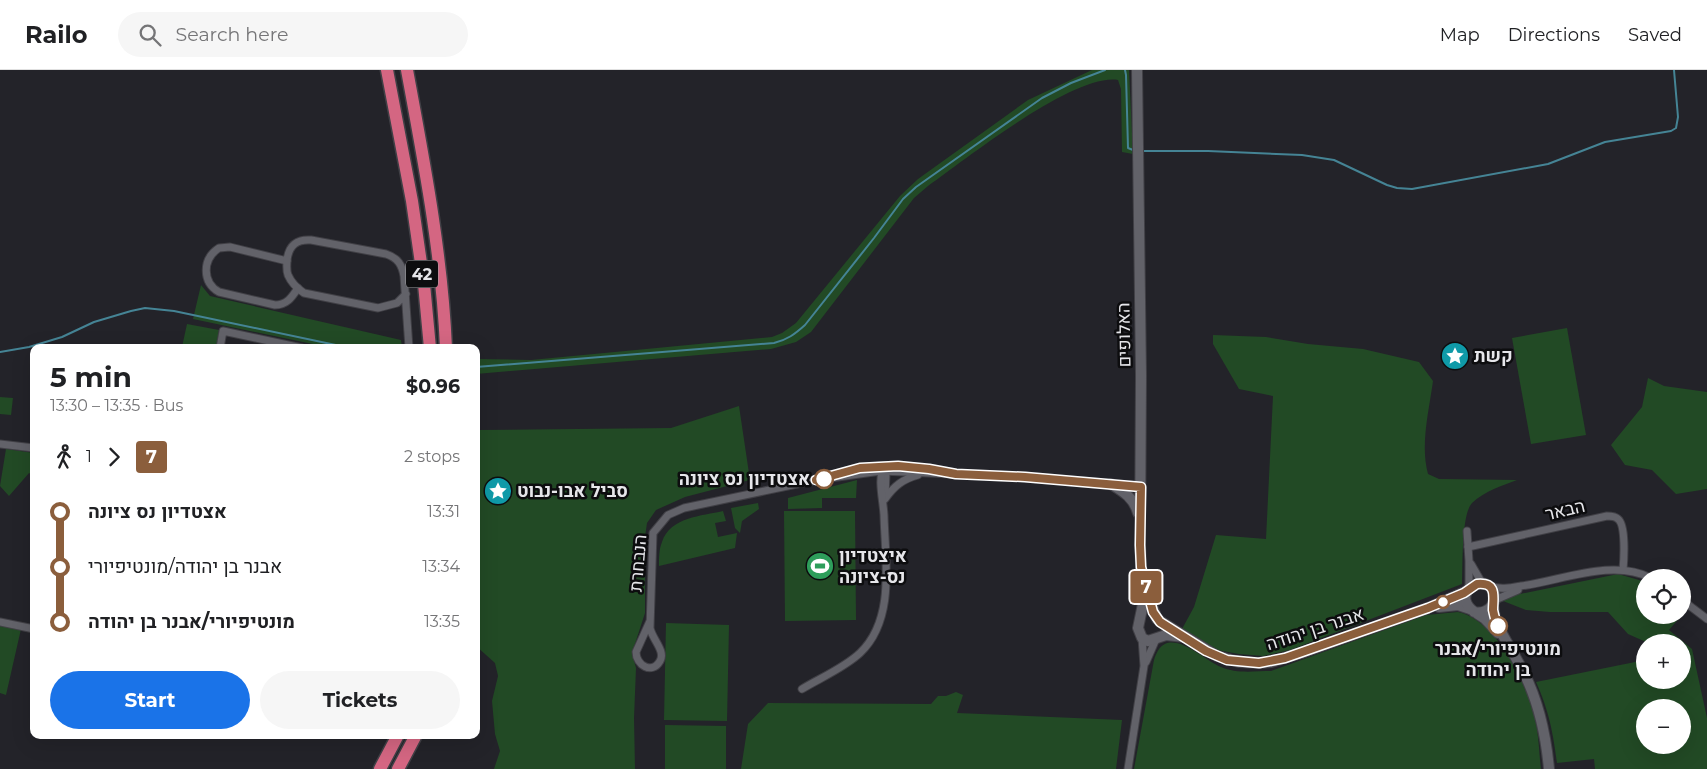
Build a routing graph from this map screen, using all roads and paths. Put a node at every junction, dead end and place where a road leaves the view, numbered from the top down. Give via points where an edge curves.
1 (387, 70) edge
2 (407, 70) edge
3 (1138, 70) edge
4 (1145, 70) edge
5 (1137, 102) junction
6 (287, 261) junction
7 (298, 288) junction
8 (406, 294) junction
9 (393, 304) junction
10 (408, 314) junction
11 (221, 344) edge
12 (283, 344) edge
13 (409, 344) edge
14 (430, 344) edge
15 (446, 344) edge
16 (0, 446) edge
17 (30, 448) edge
18 (883, 469) junction
19 (864, 473) junction
20 (924, 473) junction
21 (956, 474) junction
22 (816, 480) junction
23 (1111, 484) junction
24 (881, 487) junction
25 (1141, 487) junction
26 (885, 499) junction
27 (884, 510) junction
28 (1139, 516) junction
29 (1467, 531) dead end
30 (1468, 547) junction
31 (1469, 561) junction
32 (1141, 567) junction
33 (1624, 570) junction
34 (1636, 574) edge
35 (1484, 584) junction
36 (1535, 584) junction
37 (1468, 590) junction
38 (1494, 602) junction
39 (1691, 607) edge
40 (1428, 608) junction
41 (1472, 610) junction
42 (1707, 619) edge
43 (1158, 620) junction
44 (0, 622) edge
45 (650, 622) junction
46 (1140, 622) junction
47 (30, 628) edge
48 (1184, 637) junction
49 (1142, 638) junction
50 (1158, 638) junction
51 (1507, 643) junction
52 (656, 644) junction
53 (638, 648) junction
54 (1143, 672) junction
55 (802, 689) dead end
56 (396, 739) edge
57 (414, 739) edge
58 (380, 769) edge
59 (398, 769) edge
60 (1128, 769) edge
61 (1549, 769) edge

1 - 14 highway, 42 via 412,201
2 - 15 highway, 42 via 432,206
3 - 5 street, האלופים
4 - 5 street, האלופים
5 - 25 street, האלופים
6 - 7 street via 288,276
6 - 7 street via 230,247 219,248 210,258 207,279 219,292 275,305 286,302
6 - 8 street via 292,245 302,240 386,254 401,264
7 - 9 street via 304,293 372,308
8 - 9 street
8 - 10 street
9 - 10 street
10 - 13 street
11 - 12 street via 223,331
16 - 17 street
18 - 19 street, הנבחרת
18 - 20 street, הנבחרת
18 - 21 street, הנבחרת via 922,468
18 - 22 street, הנבחרת via 860,468
18 - 24 street
18 - 26 street
19 - 22 street, הנבחרת
19 - 24 street via 872,476
20 - 21 street, הנבחרת
20 - 26 street via 899,483
21 - 23 street, הנבחרת
22 - 45 street, הנבחרת via 694,506 668,515 654,533
23 - 25 street, הנבחרת
23 - 28 street via 1127,493
24 - 27 street
25 - 28 street, האלופים
26 - 27 street
27 - 55 street via 886,581 878,628 856,657
28 - 32 street, האלופים
29 - 30 street
30 - 31 street
30 - 33 street, הבאר via 1613,516 1621,522
31 - 35 street
31 - 37 street
32 - 43 street, האלופים
32 - 46 street, האלופים via 1143,604
33 - 34 street
33 - 36 street via 1600,570
35 - 36 street via 1501,589
35 - 37 street via 1472,585
35 - 38 street via 1493,591
36 - 38 street via 1510,592
37 - 40 street, אבנר בן יהודה
37 - 41 street via 1466,600
38 - 41 street via 1487,611 1479,613
38 - 51 street via 1495,619
39 - 42 street
40 - 41 street, אבנר בן יהודה via 1458,606
40 - 48 street, אבנר בן יהודה via 1271,662 1227,660
41 - 51 street
43 - 46 street via 1146,617
43 - 48 street, אבנר בן יהודה
43 - 50 street via 1162,629
44 - 47 street
45 - 52 street, הנבחרת
45 - 53 street, הנבחרת
46 - 49 street via 1138,632
48 - 50 street
49 - 50 street via 1148,641
49 - 54 street
50 - 54 street
51 - 61 street via 1536,702
52 - 53 street via 644,643
52 - 53 street via 662,655 659,663 652,667 644,667 638,661
54 - 60 street
56 - 58 highway
57 - 59 highway

